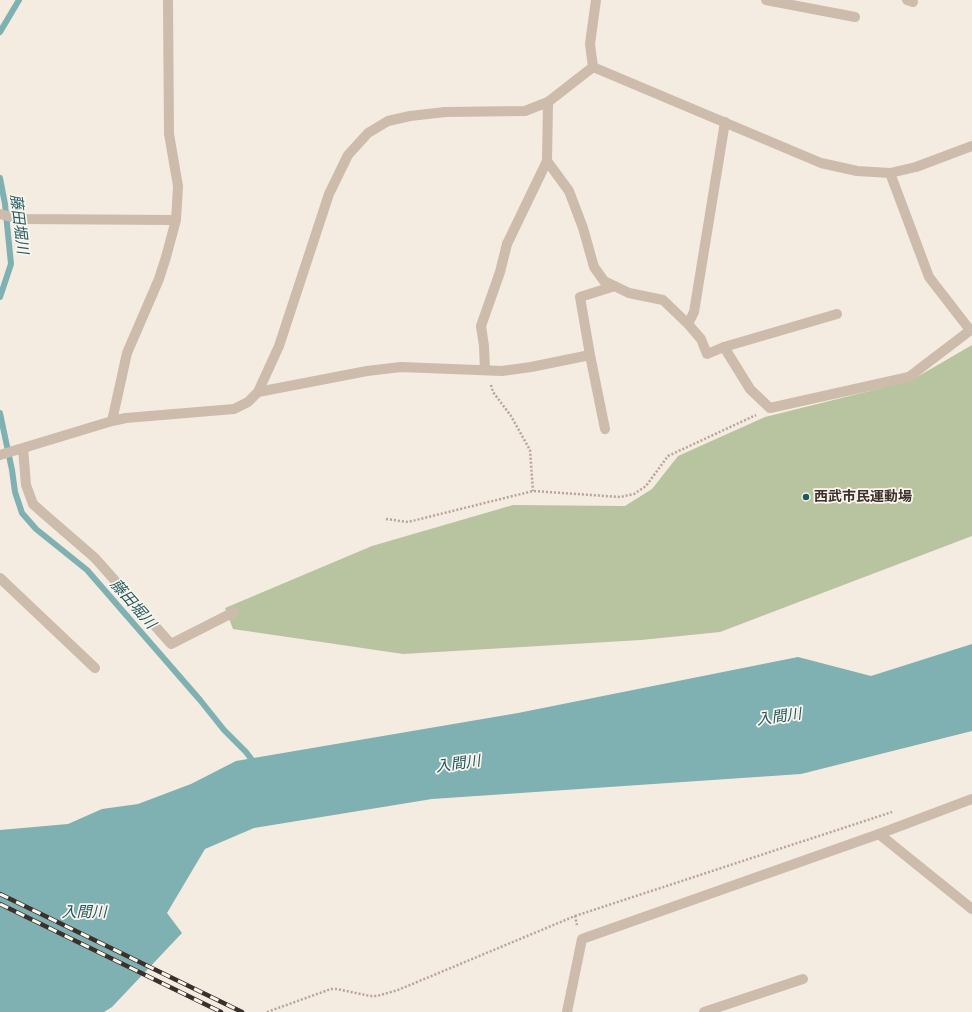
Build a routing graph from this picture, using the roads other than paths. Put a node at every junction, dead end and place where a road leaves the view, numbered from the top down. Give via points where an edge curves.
1 (168, 0) edge
2 (596, 0) edge
3 (766, 0) edge
4 (799, 3) edge
5 (856, 18) dead end
6 (593, 67) junction
7 (548, 102) junction
8 (725, 122) junction
9 (972, 146) edge
10 (547, 161) junction
11 (890, 172) junction
12 (0, 214) edge
13 (176, 220) junction
14 (614, 286) junction
15 (837, 314) dead end
16 (688, 324) junction
17 (971, 330) edge
18 (724, 347) junction
19 (590, 355) junction
20 (485, 370) junction
21 (258, 392) junction
22 (112, 421) junction
23 (605, 429) dead end
24 (20, 449) junction
25 (0, 455) edge
26 (0, 578) edge
27 (234, 612) dead end
28 (95, 668) dead end
29 (972, 799) edge
30 (878, 834) junction
31 (972, 909) edge
32 (803, 978) dead end
33 (567, 1012) edge
34 (704, 1012) edge

1 - 13 street via 169,134 178,186
2 - 6 street via 590,44
3 - 4 street
4 - 5 street
6 - 7 street
6 - 8 street
7 - 10 street
7 - 21 street via 526,111 445,112 410,116 388,121 368,133 348,155 328,194 279,346
8 - 11 street via 821,162 857,171
8 - 16 street via 694,312
9 - 11 street via 916,167
10 - 14 street via 569,191 594,267 604,281
10 - 20 street via 507,244 481,326
11 - 17 street via 929,277
12 - 13 street via 20,219
13 - 22 street via 159,279 127,353
14 - 16 street via 629,293 664,300
14 - 19 street via 580,297
15 - 18 street
16 - 18 street via 701,339 707,354
17 - 18 street via 909,377 770,408 750,389
19 - 20 street via 532,367 502,371
19 - 23 street
20 - 21 street via 401,367
21 - 22 street via 248,402 234,409
22 - 24 street
24 - 25 street
24 - 27 street via 26,486 33,504 95,558 171,644
26 - 28 street
29 - 30 street
30 - 31 street
30 - 33 street via 582,939
32 - 34 street

